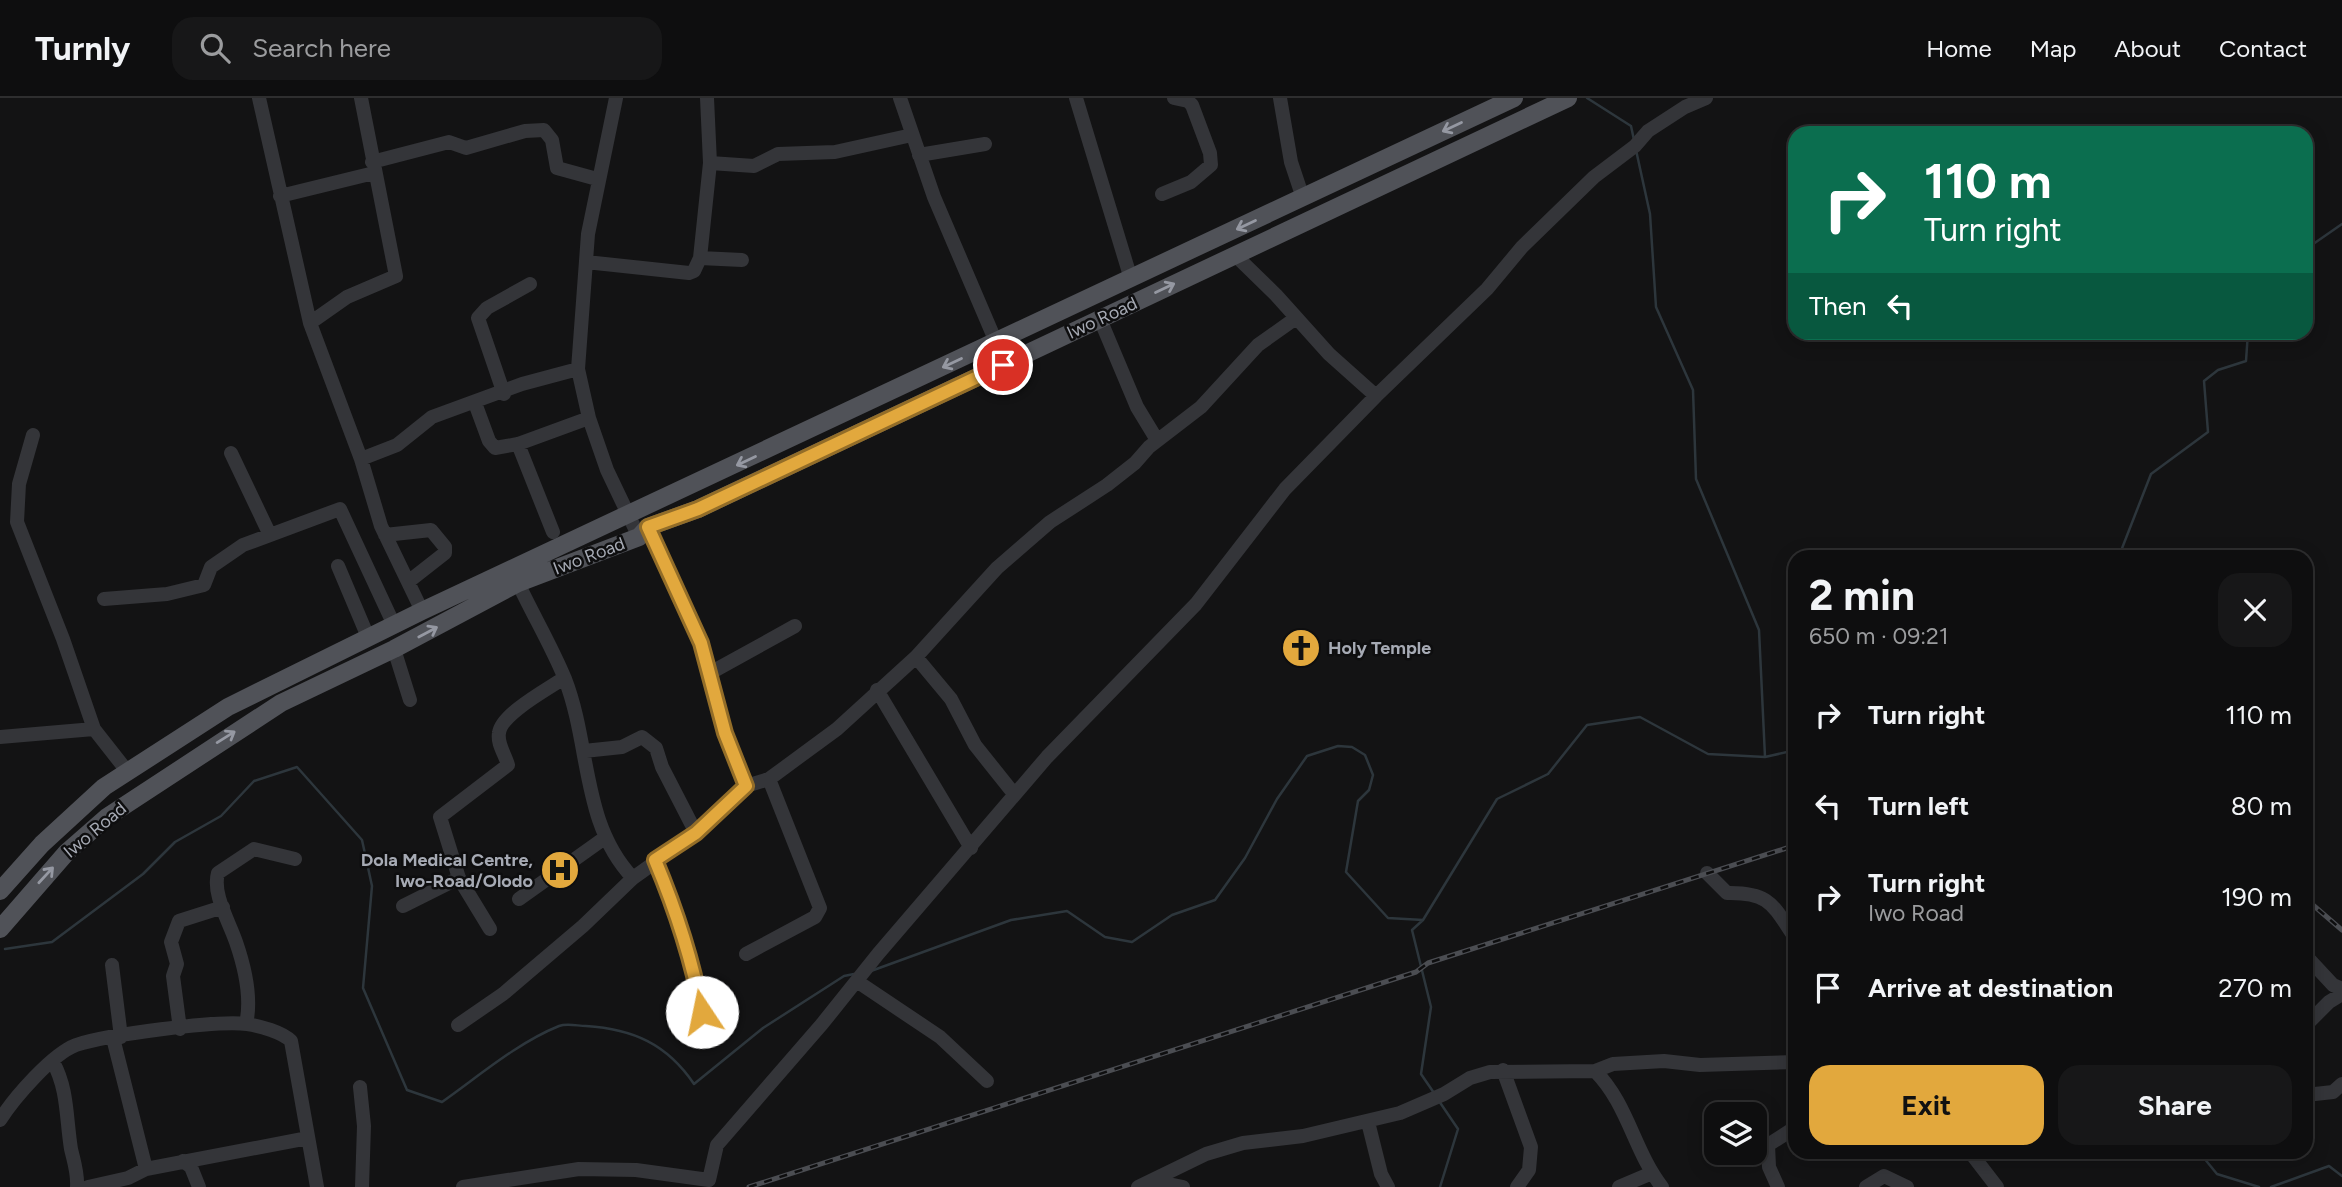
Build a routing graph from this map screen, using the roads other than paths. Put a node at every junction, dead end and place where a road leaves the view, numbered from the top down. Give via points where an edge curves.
1 (259, 98) edge
2 (361, 98) edge
3 (616, 98) edge
4 (707, 98) edge
5 (900, 98) edge
6 (1076, 98) edge
7 (1174, 98) edge
8 (1280, 98) edge
9 (1514, 98) edge
10 (1568, 98) edge
11 (1706, 98) edge
12 (912, 135) junction
13 (985, 144) dead end
14 (919, 155) junction
15 (710, 163) junction
16 (373, 168) junction
17 (597, 179) junction
18 (1162, 194) dead end
19 (281, 196) junction
20 (1303, 198) junction
21 (1235, 255) junction
22 (700, 258) junction
23 (742, 260) dead end
24 (586, 262) junction
25 (1131, 279) junction
26 (530, 284) dead end
27 (1296, 318) junction
28 (1100, 319) junction
29 (310, 323) junction
30 (996, 342) junction
31 (578, 369) junction
32 (504, 394) junction
33 (1376, 396) junction
34 (475, 403) junction
35 (589, 418) junction
36 (33, 435) dead end
37 (1157, 440) junction
38 (518, 444) junction
39 (231, 453) dead end
40 (361, 459) junction
41 (629, 516) junction
42 (553, 532) dead end
43 (644, 532) junction
44 (270, 535) junction
45 (385, 535) junction
46 (338, 566) dead end
47 (408, 582) junction
48 (518, 583) junction
49 (104, 599) dead end
50 (422, 611) junction
51 (394, 625) junction
52 (795, 625) dead end
53 (368, 637) junction
54 (394, 649) junction
55 (916, 657) junction
56 (710, 673) junction
57 (564, 678) junction
58 (877, 691) junction
59 (410, 700) dead end
60 (94, 729) junction
61 (0, 737) edge
62 (584, 751) junction
63 (127, 771) junction
64 (769, 779) junction
65 (746, 786) junction
66 (1014, 794) junction
67 (696, 833) junction
68 (606, 837) junction
69 (971, 848) junction
70 (295, 859) dead end
71 (655, 860) junction
72 (1707, 873) dead end
73 (459, 878) junction
74 (633, 878) junction
75 (0, 891) edge
76 (519, 899) dead end
77 (403, 906) dead end
78 (223, 907) junction
79 (1788, 927) edge
80 (1, 928) edge
81 (490, 929) dead end
82 (746, 954) dead end
83 (2313, 964) edge
84 (112, 965) dead end
85 (859, 981) junction
86 (2342, 992) edge
87 (2313, 1018) edge
88 (246, 1024) junction
89 (458, 1026) dead end
90 (180, 1029) junction
91 (706, 1035) dead end
92 (117, 1037) junction
93 (53, 1062) junction
94 (1788, 1062) edge
95 (1503, 1070) junction
96 (1595, 1071) junction
97 (987, 1081) dead end
98 (2342, 1084) edge
99 (360, 1087) dead end
100 (2313, 1095) edge
101 (3, 1110) edge
102 (1368, 1122) junction
103 (1788, 1133) edge
104 (307, 1138) junction
105 (1975, 1159) edge
106 (183, 1161) junction
107 (146, 1169) junction
108 (1653, 1173) junction
109 (1146, 1185) edge
110 (77, 1187) edge
111 (88, 1187) edge
112 (199, 1187) edge
113 (317, 1187) edge
114 (362, 1187) edge
115 (463, 1187) edge
116 (1183, 1187) edge
117 (1388, 1187) edge
118 (1517, 1187) edge
119 (1619, 1187) edge
120 (1662, 1187) edge
121 (1778, 1187) edge
122 (1866, 1187) edge
123 (1907, 1187) edge
124 (1997, 1187) edge

1 - 19 street
2 - 16 street
3 - 17 street
4 - 15 street
5 - 12 street
6 - 25 street
7 - 18 street via 1192,105 1211,165 1191,182
8 - 20 street via 1291,162
9 -> 20 main road, Iwo Road
10 - 21 main road, Iwo Road
11 - 33 street via 1648,131 1594,177
12 - 14 street
12 - 15 street via 835,152 785,153 754,166
13 - 14 street
14 - 30 street
15 - 22 street
16 - 17 street via 449,142 466,148 544,130 552,140 557,168
16 - 19 street
16 - 29 street via 396,276 347,297
17 - 24 street
19 - 29 street
20 -> 25 main road, Iwo Road
21 - 27 street
28 -> 21 main road, Iwo Road
22 - 23 street
22 - 24 street via 689,273
24 - 31 street
25 - 30 main road, Iwo Road
26 - 32 street via 499,300 478,318
27 - 33 street
27 - 37 street via 1258,345 1200,407
28 - 37 street via 1137,407
28 - 43 main road, Iwo Road
29 - 40 street
30 -> 41 main road, Iwo Road
31 - 32 street via 522,384
31 - 35 street
32 - 34 street
33 - 66 street via 1285,489 1196,604
34 - 38 street via 492,446
34 - 40 street via 432,417 397,445
35 - 38 street
35 - 41 street
36 - 60 street via 19,484 17,522
37 - 55 street via 1107,485 1050,522 997,568
38 - 42 street
39 - 44 street
40 - 45 street
41 - 43 street
41 - 50 main road, Iwo Road
43 - 48 main road, Iwo Road
43 - 56 street via 687,610
44 - 49 street via 221,557 211,566 204,585 167,594
44 - 51 street via 340,509
45 - 47 street
45 - 47 street via 431,530 445,547 445,553
46 - 53 street
47 - 50 street
54 -> 48 main road, Iwo Road
48 - 57 street
50 - 51 main road, Iwo Road
51 - 53 main road, Iwo Road
52 - 56 street
53 - 63 main road, Iwo Road via 228,707
54 - 59 street
80 -> 54 main road, Iwo Road via 67,852 145,790 281,703
55 - 58 street
55 - 66 street via 951,699 975,745
56 - 65 street via 725,733
57 - 62 street
57 - 73 street via 503,720 499,734 508,765 440,817
58 - 64 street via 837,729
58 - 69 street
60 - 61 street
60 - 63 street
62 - 67 street via 622,747 642,737 656,748
62 - 68 street via 594,814
63 - 75 main road, Iwo Road via 42,844
64 - 65 street
64 - 82 street via 820,908 815,917
65 - 67 street
66 - 69 street
67 - 71 street
68 - 74 street
68 - 76 street
69 - 85 street
70 - 78 street via 259,848 236,860 218,873 216,885
71 - 74 street
71 - 91 street via 693,965
72 - 79 street via 1727,893 1748,892 1769,899
73 - 77 street
73 - 81 street
74 - 89 street via 503,994
78 - 88 street via 251,1005
78 - 90 street via 179,920 171,942 177,964 173,976
83 - 86 street
84 - 92 street
85 - 97 street via 940,1037
85 - 115 street via 717,1145 709,1180 636,1170 579,1169
86 - 87 street
88 - 90 street
88 - 104 street via 291,1041
90 - 92 street
92 - 93 street via 75,1046
92 - 107 street
93 - 101 street
93 - 110 street via 63,1079
94 - 96 street via 1613,1063
95 - 96 street
95 - 102 street via 1470,1078 1438,1097
95 - 118 street via 1531,1147 1529,1170
96 - 108 street via 1615,1093
98 - 100 street
99 - 114 street
102 - 109 street via 1243,1143 1206,1154
102 - 117 street
103 - 121 street via 1768,1145 1769,1167
104 - 106 street
104 - 113 street
105 - 124 street
106 - 107 street
106 - 112 street via 191,1167
107 - 111 street
108 - 119 street
108 - 120 street
109 - 116 street
122 - 123 street via 1884,1176

